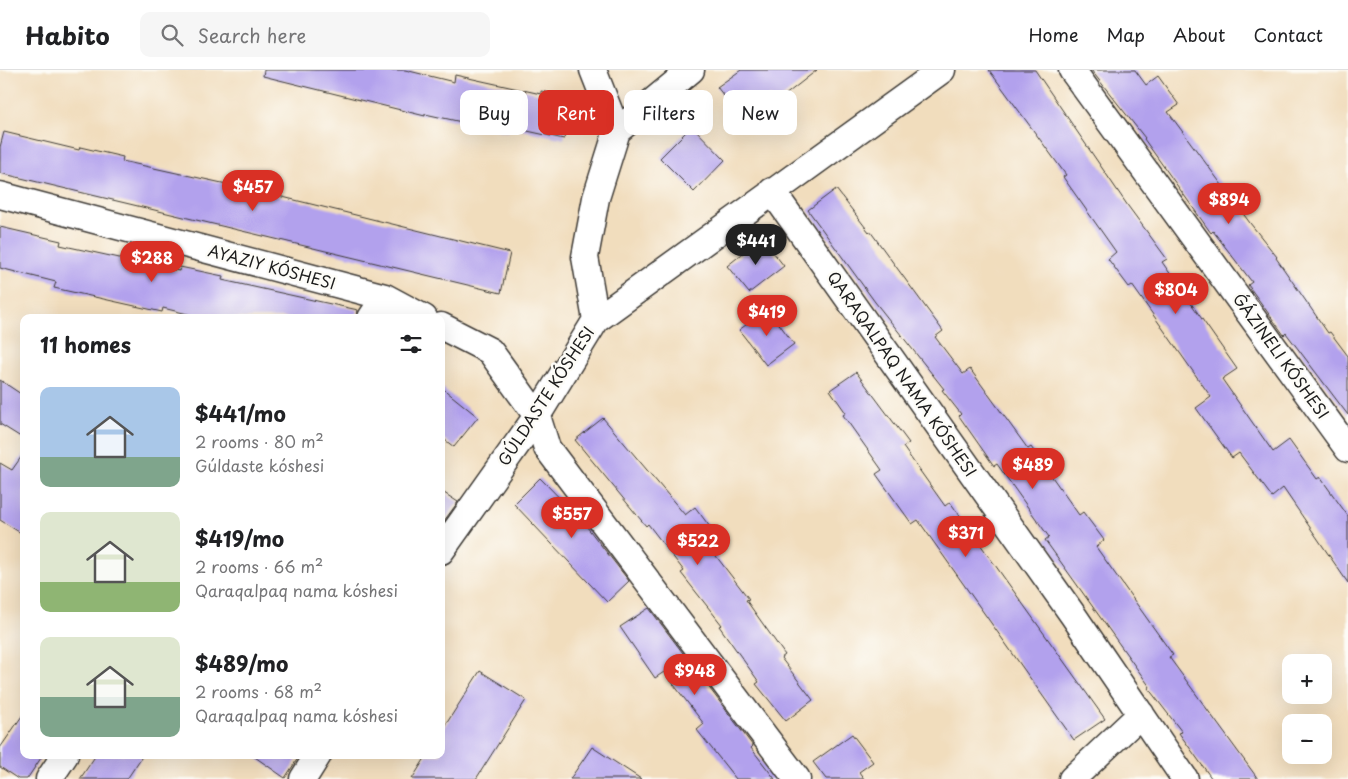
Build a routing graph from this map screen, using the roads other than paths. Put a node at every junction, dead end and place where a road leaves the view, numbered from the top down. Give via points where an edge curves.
1 (593, 70) edge
2 (691, 70) edge
3 (942, 70) edge
4 (1072, 70) edge
5 (617, 131) junction
6 (772, 191) junction
7 (0, 195) edge
8 (378, 308) edge
9 (406, 314) edge
10 (596, 320) junction
11 (445, 328) edge
12 (537, 416) junction
13 (1348, 449) edge
14 (445, 545) edge
15 (1140, 714) junction
16 (62, 759) edge
17 (316, 759) edge
18 (48, 779) edge
19 (303, 779) edge
20 (797, 779) edge
21 (1072, 779) edge
22 (1185, 779) edge

1 - 5 street
2 - 5 street
3 - 6 street, GÚLDASTE KÓSHESI
4 - 13 street, ǴÁZINELI KÓSHESI
5 - 10 street via 596,198 584,257
6 - 10 street, GÚLDASTE KÓSHESI
6 - 15 street, QARAQALPAQ NAMA KÓSHESI via 1068,607
7 - 8 street, AYAZIY KÓSHESI
8 - 9 street, AYAZIY KÓSHESI
10 - 12 street, GÚLDASTE KÓSHESI
11 - 12 street via 490,351
12 - 14 street, GÚLDASTE KÓSHESI
12 - 20 street via 547,448
15 - 21 street
15 - 22 street, QARAQALPAQ NAMA KÓSHESI
16 - 18 street
17 - 19 street

